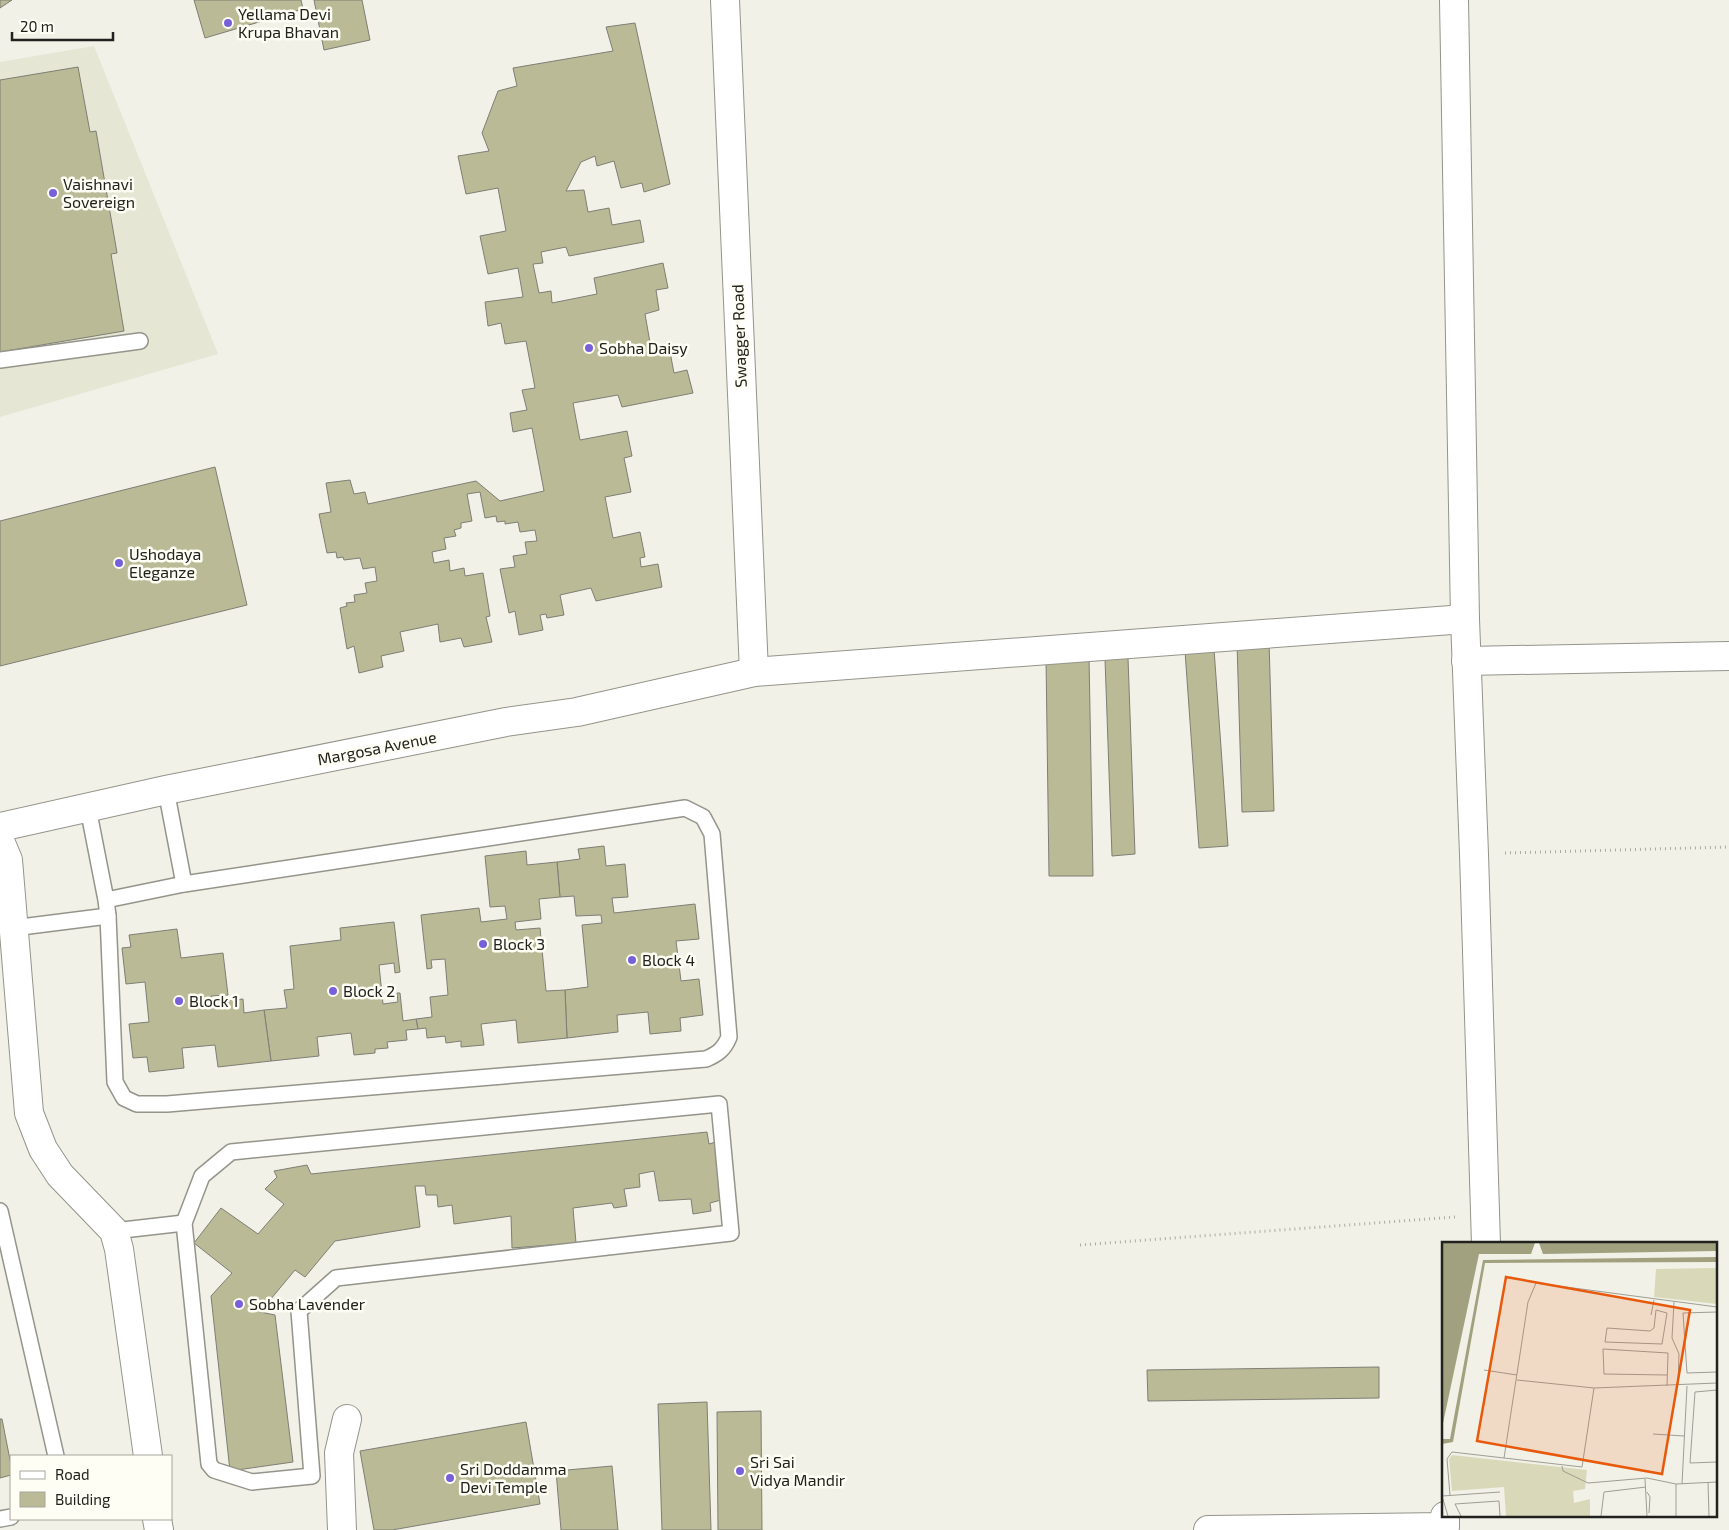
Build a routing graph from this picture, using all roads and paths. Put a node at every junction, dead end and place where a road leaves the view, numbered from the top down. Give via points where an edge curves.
1 (724, 0) edge
2 (1454, 0) edge
3 (140, 341) dead end
4 (0, 360) edge
5 (1465, 619) junction
6 (1729, 656) edge
7 (1466, 661) junction
8 (754, 672) junction
9 (166, 790) junction
10 (88, 808) junction
11 (0, 827) edge
12 (0, 841) edge
13 (1729, 847) edge
14 (1474, 854) junction
15 (184, 884) junction
16 (106, 900) junction
17 (108, 916) junction
18 (13, 928) junction
19 (0, 1211) edge
20 (1486, 1214) junction
21 (184, 1223) junction
22 (114, 1231) junction
23 (1486, 1242) edge
24 (1080, 1245) dead end
25 (347, 1419) dead end
26 (56, 1455) edge
27 (148, 1455) edge
28 (1445, 1521) edge
29 (342, 1530) edge
30 (1208, 1530) edge

1 - 8 street, Swagger Road
2 - 5 street
3 - 4 lane
5 - 7 street
5 - 8 street, Margosa Avenue
6 - 7 street
7 - 14 street
8 - 9 street, Margosa Avenue via 577,712 506,722
9 - 10 street, Margosa Avenue
9 - 15 lane
10 - 11 street, Margosa Avenue
10 - 16 lane
12 - 18 street via 8,860
13 - 14 path
14 - 20 street
15 - 16 lane
15 - 17 lane via 685,808 703,817 712,834 729,1037 725,1047 706,1059 137,1104 124,1098 115,1082
16 - 17 lane
17 - 18 lane
18 - 22 street via 29,1113 43,1149 60,1175
19 - 26 lane
20 - 23 street
20 - 24 path
21 - 21 lane via 209,1464 214,1470 252,1482 312,1476 299,1312 317,1294 336,1278 731,1233 719,1104 232,1152 202,1176
21 - 22 lane
22 - 27 street
25 - 29 street via 339,1453
28 - 30 street

